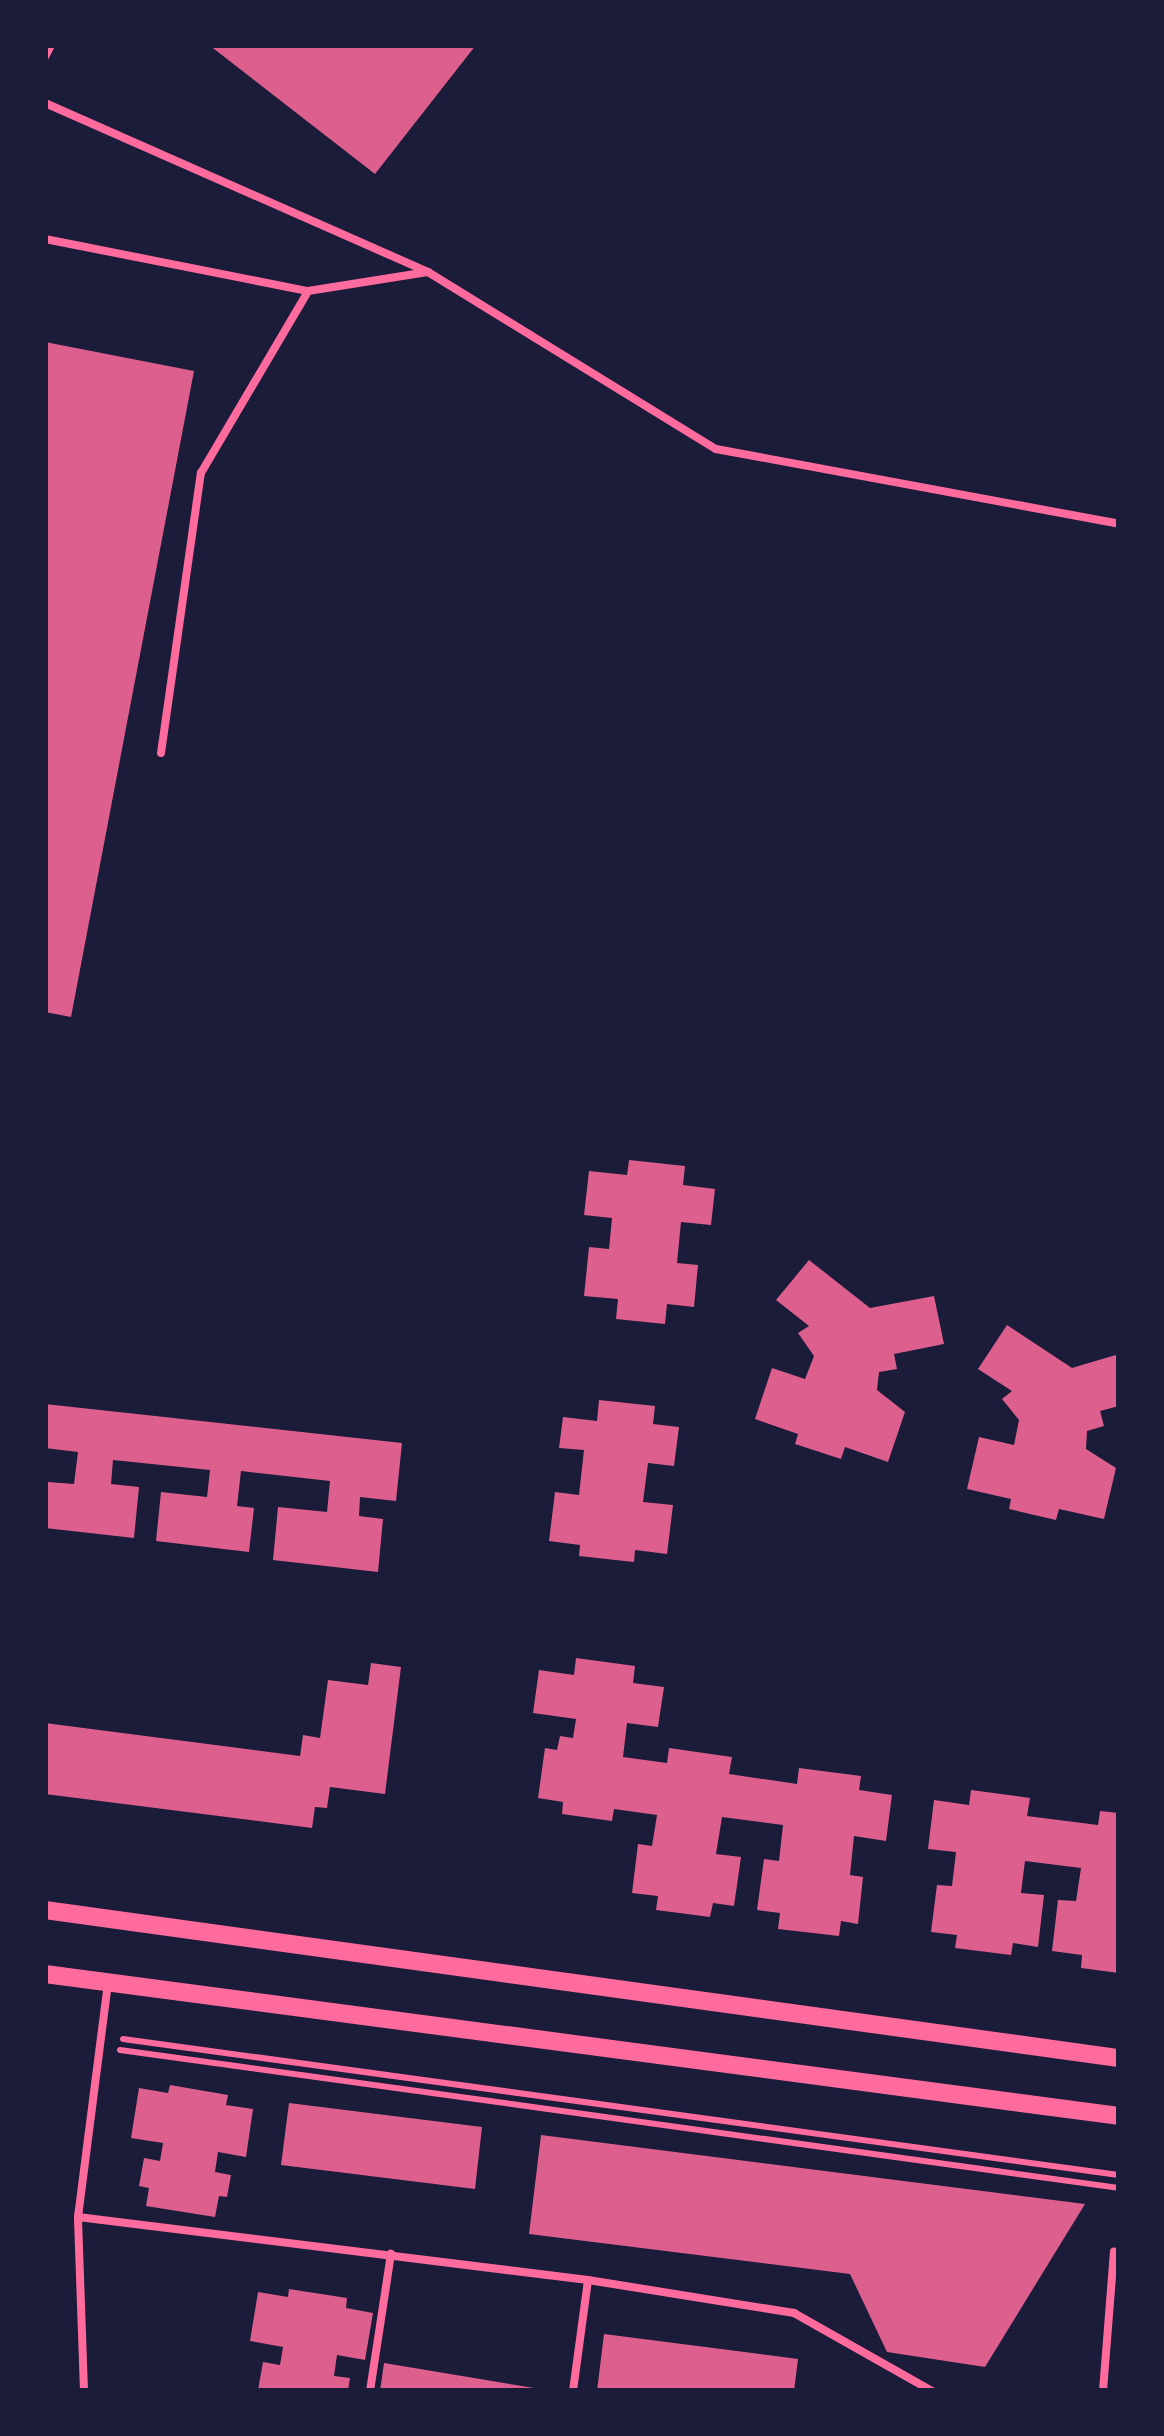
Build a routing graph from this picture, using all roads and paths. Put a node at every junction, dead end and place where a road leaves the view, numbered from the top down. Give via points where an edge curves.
1 (50, 45) edge
2 (45, 57) edge
3 (45, 103) edge
4 (45, 239) edge
5 (428, 272) junction
6 (308, 291) junction
7 (1119, 524) edge
8 (161, 753) dead end
9 (45, 1910) edge
10 (45, 1974) edge
11 (108, 1982) junction
12 (102, 2036) junction
13 (101, 2047) junction
14 (1119, 2058) edge
15 (1119, 2116) edge
16 (1119, 2175) edge
17 (1119, 2188) edge
18 (78, 2217) junction
19 (1114, 2251) dead end
20 (391, 2254) junction
21 (588, 2280) junction
22 (84, 2391) edge
23 (370, 2391) edge
24 (572, 2391) edge
25 (932, 2391) edge
26 (1103, 2391) edge

1 - 2 lane
3 - 5 lane
4 - 6 lane
5 - 6 lane
5 - 7 lane via 716,449
6 - 8 lane via 200,473
9 - 14 street
10 - 11 street
11 - 12 lane
11 - 15 street
12 - 13 lane
12 - 16 path
13 - 17 path
13 - 18 lane
18 - 20 lane
18 - 22 lane
19 - 26 lane
20 - 21 lane
20 - 23 lane
21 - 24 lane
21 - 25 lane via 794,2313

